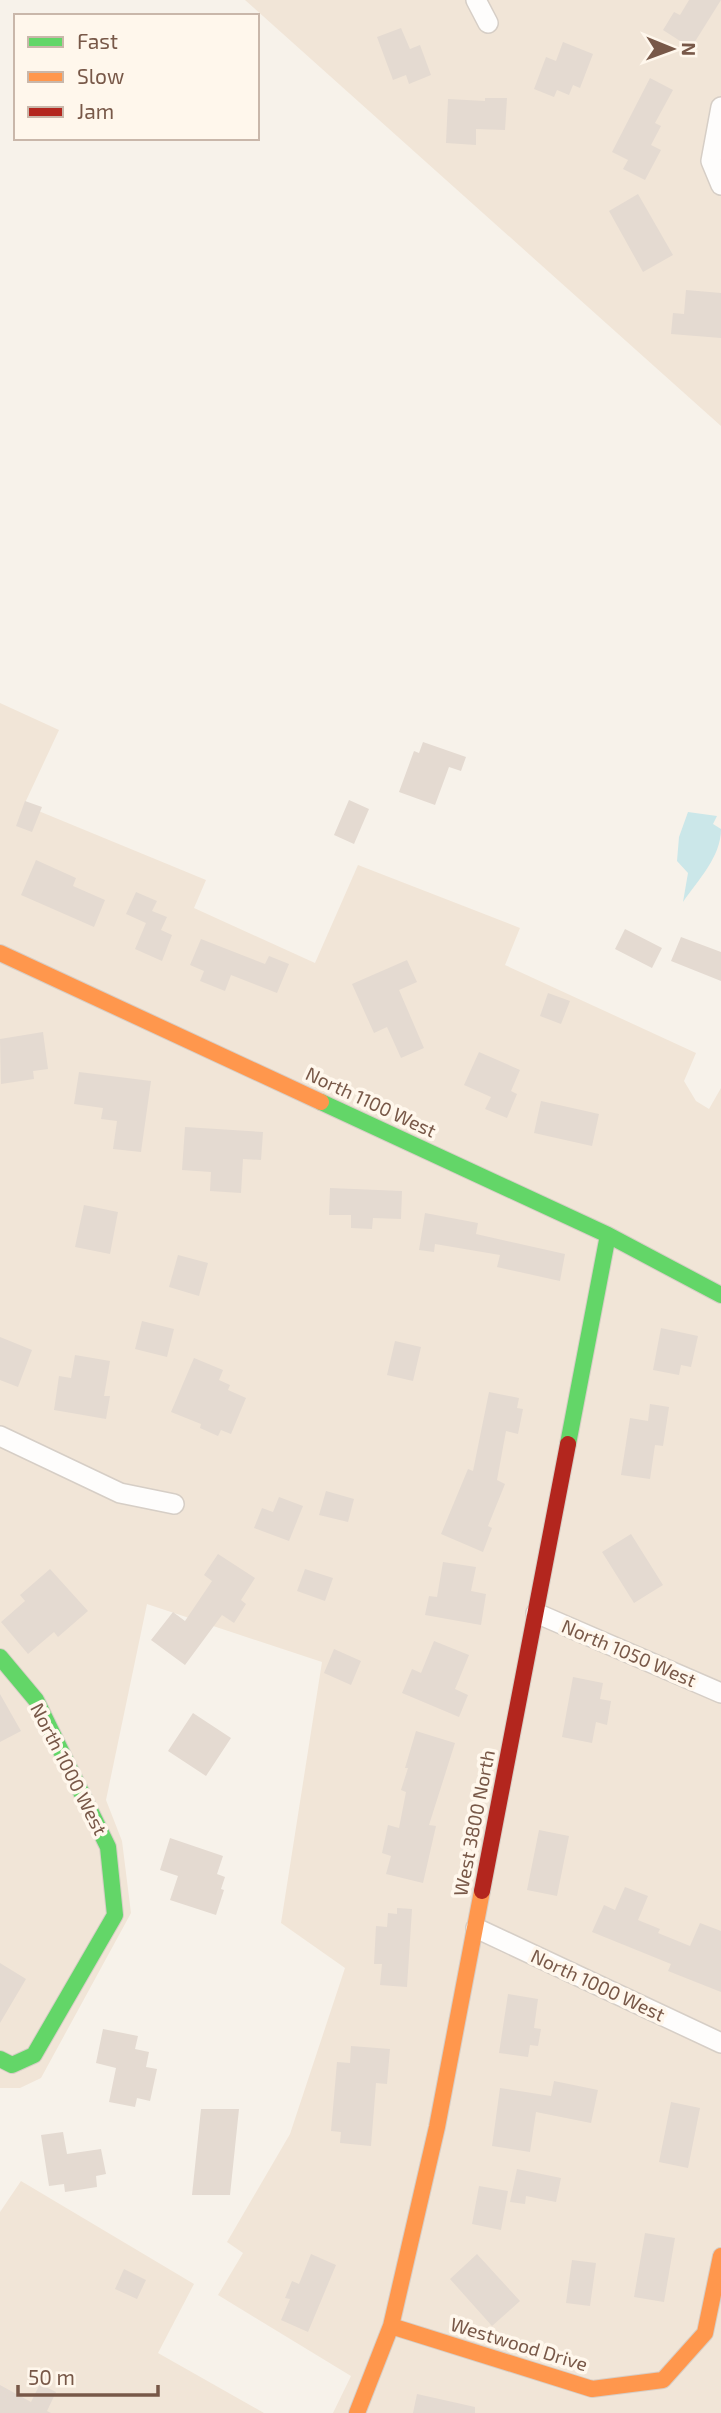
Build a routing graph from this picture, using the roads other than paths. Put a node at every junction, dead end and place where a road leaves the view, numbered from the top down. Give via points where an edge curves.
1 (476, 0) edge
2 (488, 23) dead end
3 (721, 107) edge
4 (721, 186) edge
5 (0, 953) edge
6 (608, 1235) junction
7 (721, 1295) edge
8 (0, 1436) edge
9 (174, 1504) dead end
10 (536, 1613) junction
11 (0, 1657) edge
12 (721, 1693) edge
13 (475, 1928) junction
14 (721, 2043) edge
15 (6, 2062) edge
16 (721, 2256) edge
17 (391, 2326) junction
18 (356, 2413) edge

1 - 2 street
3 - 4 street via 711,161
5 - 6 street, North 1100 West
6 - 7 street, North 1100 West
6 - 10 street, West 3800 North
8 - 9 street via 120,1493
10 - 12 street, North 1050 West
10 - 13 street, West 3800 North
11 - 15 street, North 1000 West via 36,1700 108,1847 115,1915 34,2055
13 - 14 street, North 1000 West
13 - 17 street, West 3800 North via 437,2127
16 - 17 street, Westwood Drive via 705,2333 663,2380 592,2389
17 - 18 street, West 3800 North

